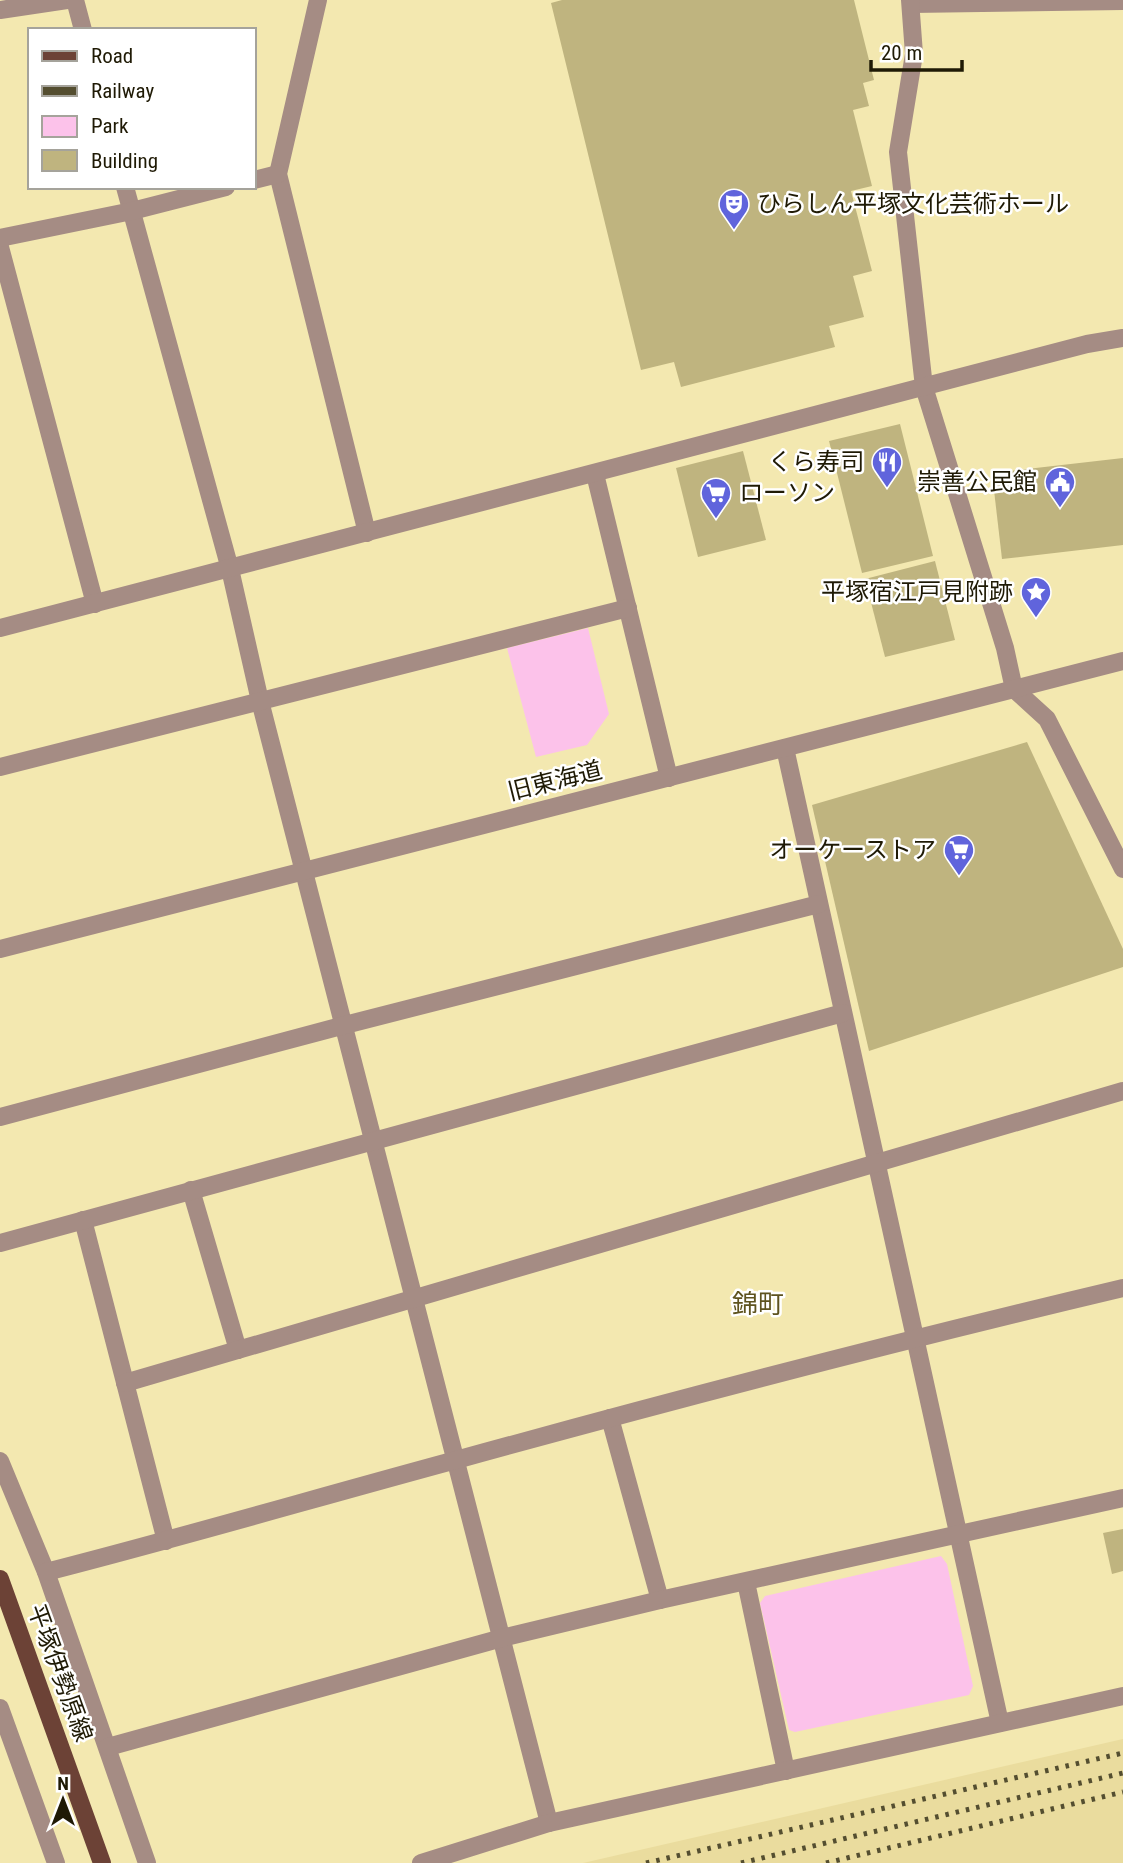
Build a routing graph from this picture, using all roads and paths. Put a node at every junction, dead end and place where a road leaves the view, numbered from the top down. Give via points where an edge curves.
1 (67, 0) edge
2 (75, 0) edge
3 (318, 0) edge
4 (1123, 1) edge
5 (910, 2) edge
6 (0, 10) edge
7 (82, 28) edge
8 (278, 174) junction
9 (256, 180) edge
10 (126, 189) edge
11 (218, 189) edge
12 (132, 211) junction
13 (0, 238) edge
14 (0, 247) edge
15 (1123, 338) edge
16 (924, 387) junction
17 (595, 474) junction
18 (368, 533) junction
19 (230, 569) junction
20 (95, 604) junction
21 (628, 608) junction
22 (0, 628) edge
23 (1123, 661) edge
24 (1014, 689) junction
25 (260, 701) junction
26 (785, 748) junction
27 (0, 767) edge
28 (669, 778) junction
29 (1123, 869) edge
30 (305, 871) junction
31 (819, 904) junction
32 (0, 949) edge
33 (843, 1013) junction
34 (345, 1025) junction
35 (1123, 1091) edge
36 (0, 1117) edge
37 (374, 1141) junction
38 (876, 1163) junction
39 (191, 1191) junction
40 (83, 1220) junction
41 (0, 1243) edge
42 (1123, 1288) edge
43 (415, 1298) junction
44 (914, 1337) junction
45 (238, 1350) junction
46 (125, 1383) junction
47 (610, 1418) junction
48 (456, 1460) junction
49 (0, 1461) edge
50 (1123, 1498) edge
51 (958, 1535) junction
52 (166, 1541) junction
53 (46, 1572) junction
54 (0, 1579) edge
55 (746, 1582) junction
56 (660, 1600) junction
57 (502, 1639) junction
58 (1123, 1696) edge
59 (0, 1708) edge
60 (1000, 1723) junction
61 (108, 1747) junction
62 (786, 1770) junction
63 (549, 1823) junction
64 (56, 1863) edge
65 (102, 1863) edge
66 (147, 1863) edge
67 (421, 1863) edge

1 - 6 street
2 - 7 street
3 - 8 street
4 - 5 street
5 - 16 street via 914,54 898,152
8 - 9 street
8 - 18 street
10 - 12 street
11 - 12 street
12 - 13 street
12 - 19 street
14 - 20 street
15 - 16 street
16 - 17 street
16 - 24 street
17 - 18 street
17 - 21 street
18 - 19 street
19 - 20 street
19 - 25 street
20 - 22 street
21 - 25 street
21 - 28 street
23 - 24 street, 旧東海道
24 - 26 street, 旧東海道
24 - 29 street via 1046,719
25 - 27 street
25 - 30 street
26 - 28 street, 旧東海道
26 - 31 street
28 - 30 street, 旧東海道
30 - 32 street, 旧東海道
30 - 34 street
31 - 33 street
31 - 34 street
33 - 37 street
33 - 38 street
34 - 36 street
34 - 37 street
35 - 38 street
37 - 39 street
37 - 43 street
38 - 43 street
38 - 44 street
39 - 40 street
39 - 45 street
40 - 41 street
40 - 46 street
42 - 44 street
43 - 45 street
43 - 48 street
44 - 47 street
44 - 51 street
45 - 46 street
46 - 52 street
47 - 48 street
47 - 56 street
48 - 52 street
48 - 57 street
49 - 53 street
50 - 51 street
51 - 55 street
51 - 60 street
52 - 53 street
53 - 61 street
54 - 65 main road, 平塚伊勢原線
55 - 56 street
55 - 62 street
56 - 57 street
57 - 61 street
57 - 63 street
58 - 60 street
59 - 64 street
60 - 62 street
61 - 66 street
62 - 63 street
63 - 67 street

